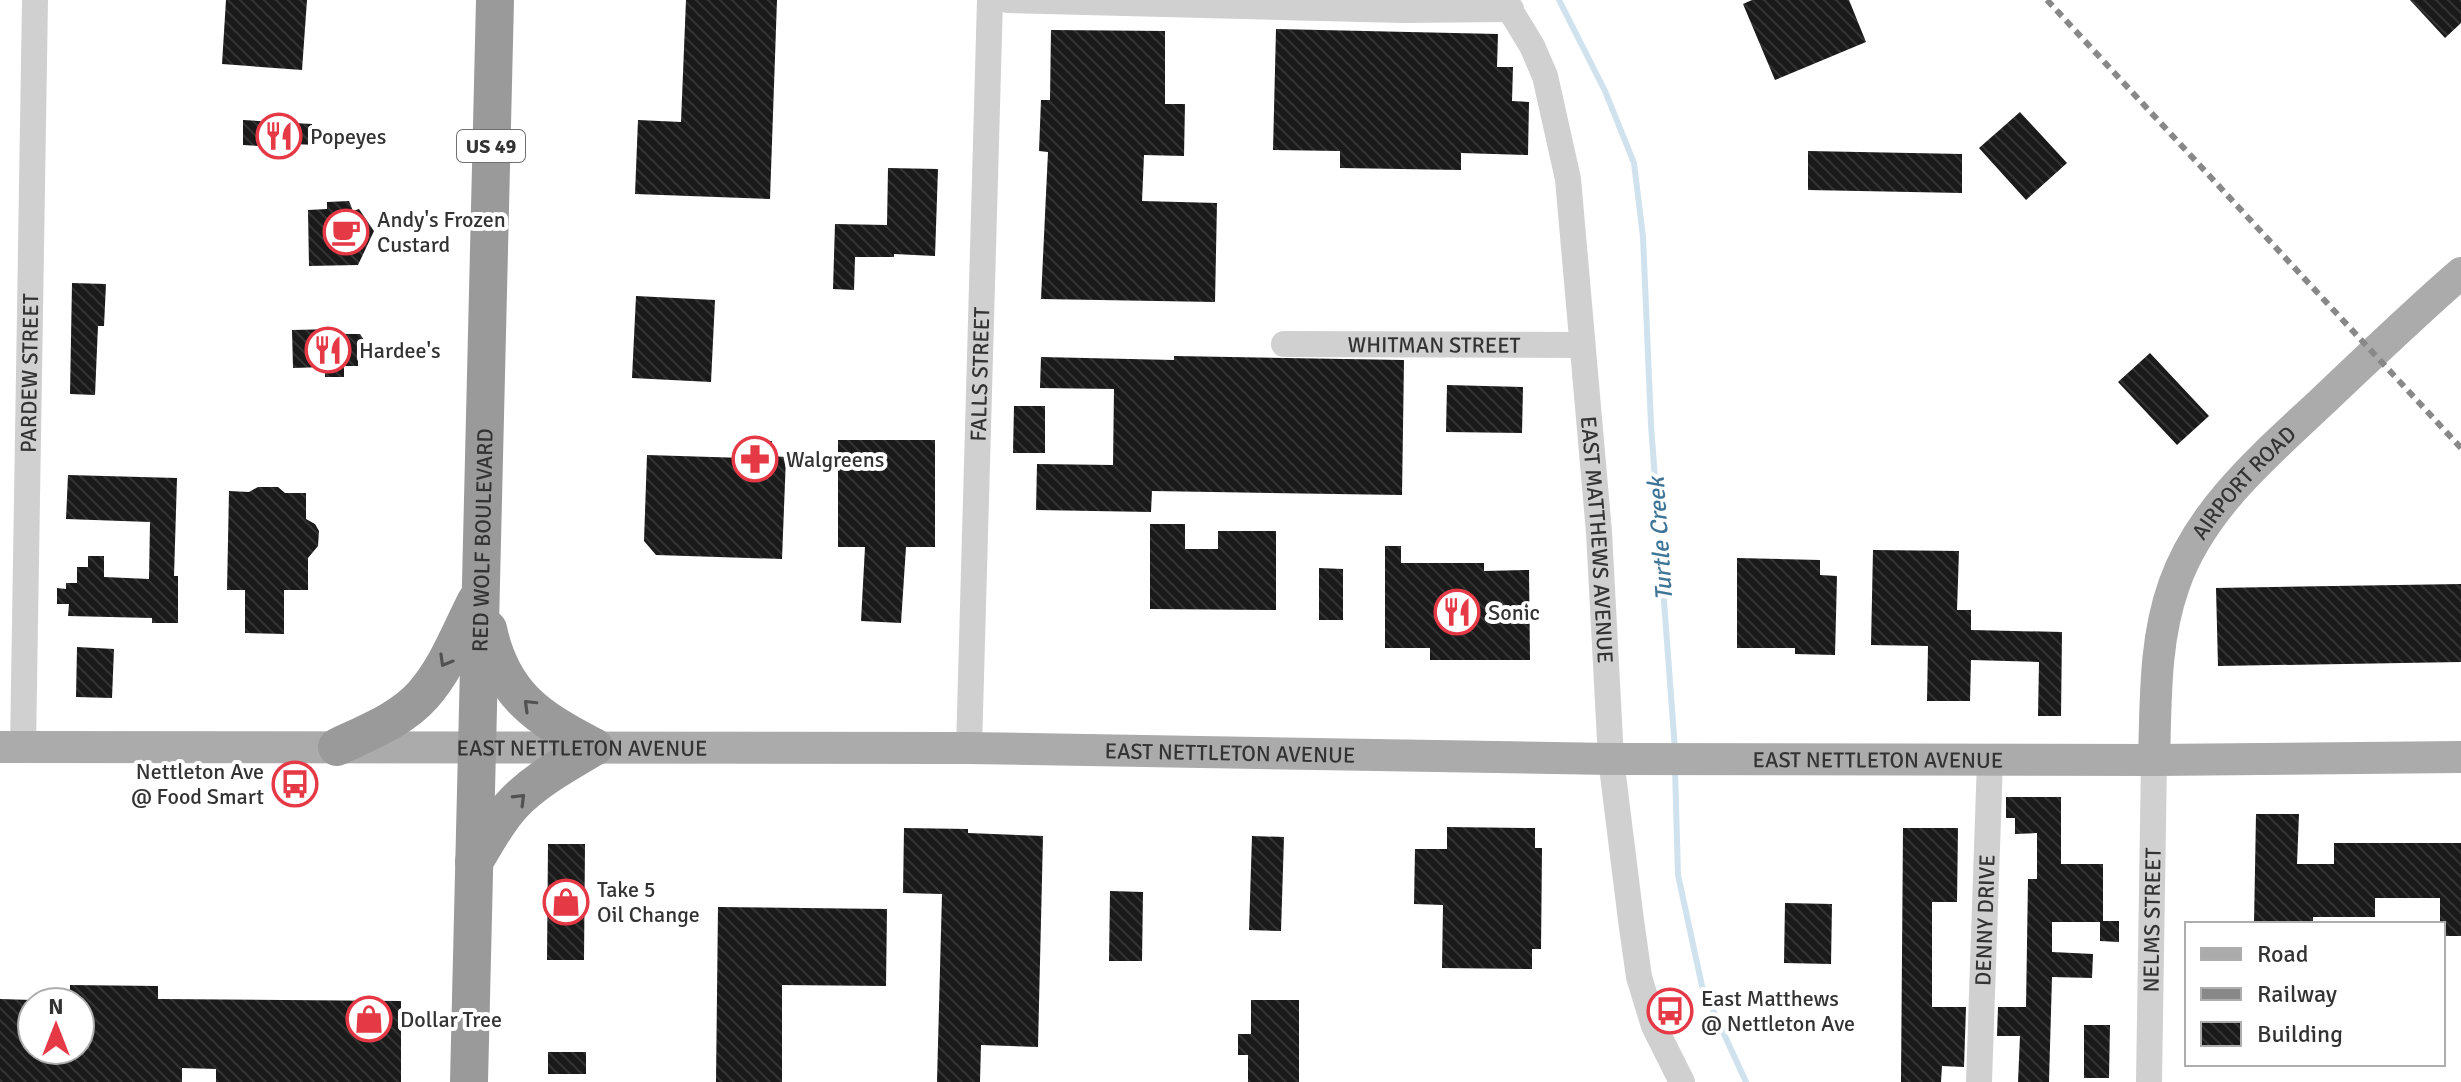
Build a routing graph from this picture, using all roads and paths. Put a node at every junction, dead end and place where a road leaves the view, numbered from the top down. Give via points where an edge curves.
1 (35, 0) edge
2 (495, 0) edge
3 (990, 0) edge
4 (1008, 0) edge
5 (1508, 4) edge
6 (2461, 273) edge
7 (1284, 344) dead end
8 (1582, 345) junction
9 (480, 591) junction
10 (11, 747) edge
11 (337, 747) junction
12 (477, 747) junction
13 (594, 747) junction
14 (969, 748) junction
15 (2461, 757) edge
16 (1611, 759) junction
17 (1990, 760) junction
18 (2154, 760) junction
19 (474, 862) junction
20 (469, 1082) edge
21 (1682, 1082) edge
22 (1979, 1082) edge
23 (2149, 1082) edge

1 - 10 street, PARDEW STREET
2 - 9 highway, RED WOLF BOULEVARD / US 49
3 - 14 street, FALLS STREET
4 - 5 street via 1386,9
5 - 8 street, EAST MATTHEWS AVENUE via 1545,76 1561,144
6 - 18 main road, AIRPORT ROAD via 2255,465 2192,546 2175,581 2158,649
7 - 8 street, WHITMAN STREET
8 - 16 street, EAST MATTHEWS AVENUE
9 -> 11 highway via 446,661 422,696 390,721
9 - 12 highway, RED WOLF BOULEVARD / US 49
13 -> 9 highway via 550,724 523,701 492,645
10 - 11 main road, EAST NETTLETON AVENUE
11 - 12 main road, EAST NETTLETON AVENUE
12 - 13 main road, EAST NETTLETON AVENUE
12 - 19 highway, RED WOLF BOULEVARD / US 49
13 - 14 main road, EAST NETTLETON AVENUE
19 -> 13 highway via 520,797
14 - 16 main road, EAST NETTLETON AVENUE
15 - 18 main road, EAST NETTLETON AVENUE
16 - 17 main road, EAST NETTLETON AVENUE
16 - 21 street, EAST MATTHEWS AVENUE via 1639,977 1654,1026
17 - 18 main road, EAST NETTLETON AVENUE
17 - 22 street, DENNY DRIVE
18 - 23 street, NELMS STREET
19 - 20 highway, RED WOLF BOULEVARD / US 49

